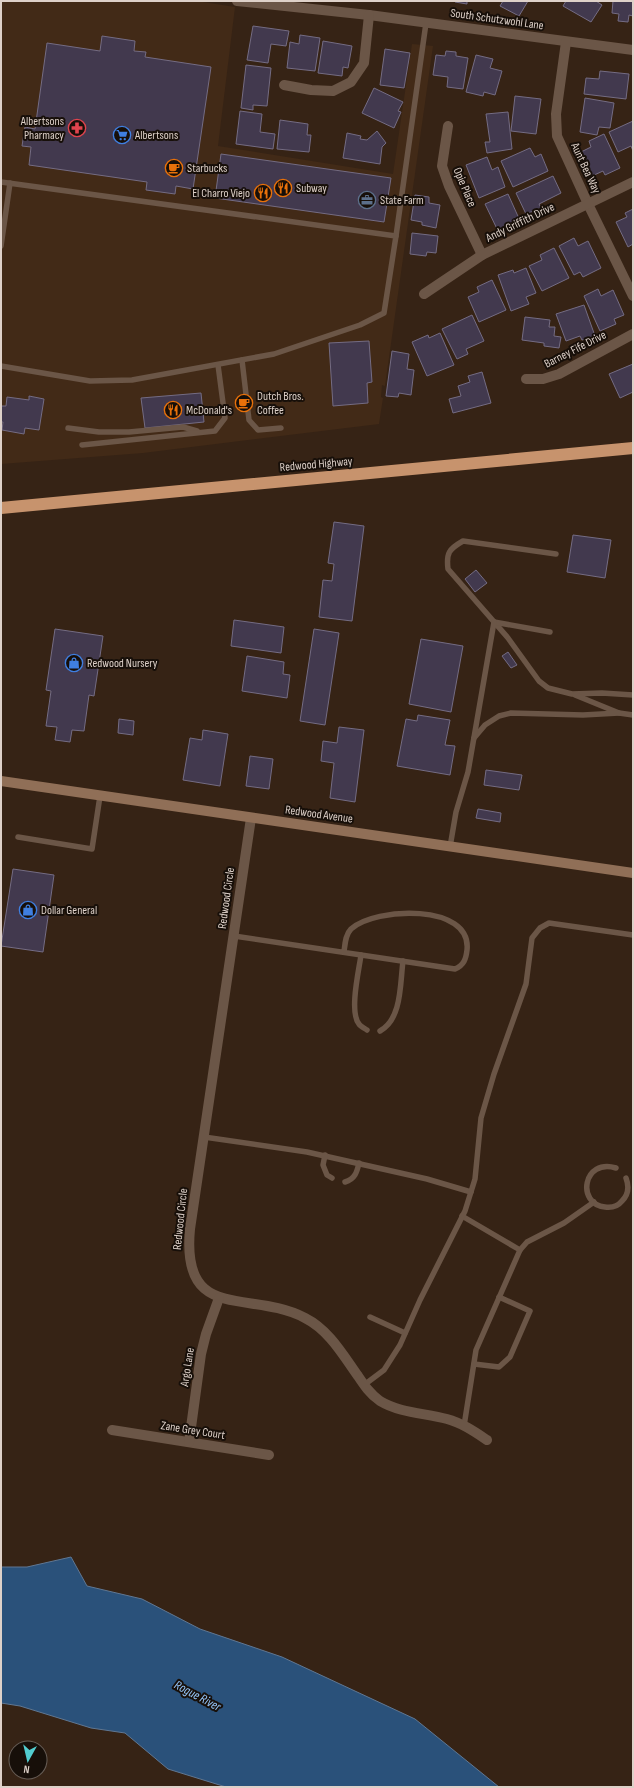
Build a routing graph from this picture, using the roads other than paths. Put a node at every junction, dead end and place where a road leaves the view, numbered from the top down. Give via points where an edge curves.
1 (237, 1) edge
2 (369, 15) junction
3 (426, 23) junction
4 (566, 42) junction
5 (633, 50) edge
6 (284, 85) dead end
7 (448, 126) dead end
8 (1, 182) edge
9 (633, 182) edge
10 (10, 183) junction
11 (588, 204) junction
12 (396, 236) junction
13 (1, 246) edge
14 (482, 255) junction
15 (424, 294) dead end
16 (633, 296) edge
17 (633, 334) edge
18 (242, 360) junction
19 (218, 365) junction
20 (1, 366) edge
21 (526, 379) dead end
22 (68, 428) dead end
23 (281, 428) dead end
24 (199, 432) junction
25 (82, 445) dead end
26 (633, 448) edge
27 (1, 508) edge
28 (556, 554) dead end
29 (494, 622) junction
30 (550, 632) dead end
31 (572, 694) junction
32 (633, 695) edge
33 (619, 713) junction
34 (633, 715) edge
35 (473, 739) junction
36 (1, 781) edge
37 (100, 796) junction
38 (251, 818) junction
39 (18, 837) dead end
40 (450, 847) junction
41 (633, 873) edge
42 (633, 935) edge
43 (234, 936) junction
44 (344, 952) junction
45 (362, 955) junction
46 (403, 961) junction
47 (367, 1030) dead end
48 (380, 1031) dead end
49 (204, 1137) junction
50 (325, 1155) junction
51 (359, 1163) junction
52 (616, 1168) dead end
53 (332, 1178) dead end
54 (626, 1178) dead end
55 (345, 1182) dead end
56 (471, 1192) junction
57 (594, 1202) junction
58 (462, 1216) junction
59 (520, 1250) junction
60 (500, 1297) junction
61 (219, 1298) junction
62 (370, 1317) dead end
63 (405, 1333) junction
64 (474, 1364) junction
65 (364, 1385) junction
66 (464, 1426) junction
67 (112, 1430) dead end
68 (487, 1440) dead end
69 (188, 1442) junction
70 (269, 1455) dead end

1 - 2 street, South Schutzwohl Lane
2 - 3 street, South Schutzwohl Lane
2 - 6 street via 364,63 350,82 333,90 312,90
3 - 4 street, South Schutzwohl Lane
3 - 12 lane
4 - 5 street, South Schutzwohl Lane
4 - 11 street, Aunt Bea Way via 556,114 557,136
7 - 14 street, Opie Place via 442,166
8 - 10 lane
9 - 11 street, Andy Griffith Drive
10 - 12 lane
10 - 13 lane
11 - 14 street, Andy Griffith Drive
11 - 16 street, Aunt Bea Way
12 - 18 lane via 384,313 360,325 274,354
14 - 15 street, Andy Griffith Drive
17 - 21 street, Barney Fife Drive via 559,374 543,379
18 - 19 lane
18 - 23 lane via 249,420 258,430
19 - 20 lane via 132,380 90,381
19 - 24 lane via 224,418 215,431
22 - 24 lane via 129,432 183,427
24 - 25 lane
26 - 27 highway, Redwood Highway
28 - 29 lane via 464,541 452,548 447,558 448,569
29 - 30 lane
29 - 31 lane via 539,681 548,688
29 - 35 lane
31 - 32 lane
31 - 33 lane
33 - 34 lane
33 - 35 lane via 511,713 499,716 485,725
35 - 40 lane
36 - 37 main road, Redwood Avenue
37 - 38 main road, Redwood Avenue
37 - 39 lane via 92,849
38 - 40 main road, Redwood Avenue
38 - 43 street, Redwood Circle
40 - 41 main road, Redwood Avenue
42 - 56 lane via 550,924 540,928 532,938 526,984 481,1118 475,1179
43 - 44 lane
43 - 49 street, Redwood Circle
44 - 45 lane
44 - 46 lane via 345,940 350,930 378,916 397,913 443,918 462,929 466,937 465,959 462,965 455,969
45 - 46 lane
45 - 47 lane via 355,1012 358,1024
46 - 48 lane via 395,1014 387,1027
49 - 50 lane
49 - 61 street, Redwood Circle via 190,1229 189,1257 199,1281 211,1294
50 - 51 lane
50 - 53 lane via 323,1165 327,1175
51 - 55 lane via 355,1176
51 - 56 lane
52 - 57 lane via 603,1166 588,1178 587,1191
54 - 57 lane via 628,1192 620,1203 607,1208
56 - 58 lane
57 - 59 lane via 564,1223 527,1242
58 - 59 lane
58 - 63 lane
59 - 60 lane
60 - 64 lane via 476,1350
60 - 64 lane via 530,1311 510,1357 499,1367
61 - 65 street, Redwood Circle via 272,1308 305,1318 320,1327 334,1342
61 - 69 street, Argo Lane via 201,1354
62 - 63 lane
63 - 65 lane via 384,1370
64 - 66 lane
65 - 66 street, Redwood Circle via 379,1400 393,1408 448,1419
66 - 68 street, Redwood Circle
67 - 69 street, Zane Grey Court
69 - 70 street, Zane Grey Court

